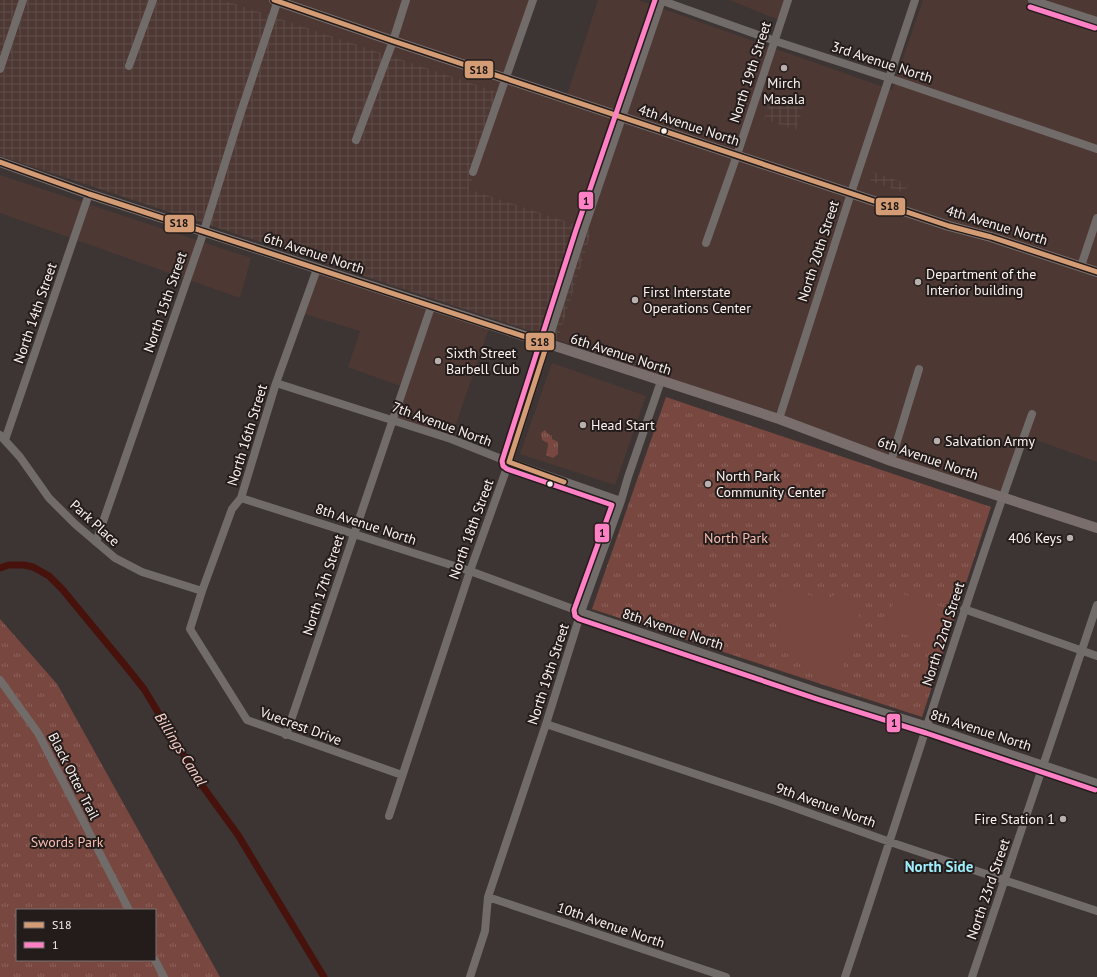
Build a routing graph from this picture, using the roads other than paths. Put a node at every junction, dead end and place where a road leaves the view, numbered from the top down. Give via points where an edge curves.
1 (23, 0) edge
2 (152, 0) edge
3 (277, 0) edge
4 (406, 0) edge
5 (533, 0) edge
6 (661, 0) edge
7 (788, 0) edge
8 (915, 0) edge
9 (1032, 0) edge
10 (1097, 21) edge
11 (775, 41) junction
12 (393, 42) junction
13 (130, 66) dead end
14 (0, 69) edge
15 (506, 78) junction
16 (889, 78) junction
17 (621, 117) junction
18 (356, 140) dead end
19 (1097, 149) edge
20 (737, 155) junction
21 (0, 162) edge
22 (473, 172) dead end
23 (850, 193) junction
24 (89, 194) junction
25 (1097, 218) edge
26 (204, 231) junction
27 (706, 243) dead end
28 (1081, 266) junction
29 (317, 268) junction
30 (1097, 272) edge
31 (431, 306) junction
32 (547, 344) junction
33 (919, 369) dead end
34 (661, 381) junction
35 (276, 383) junction
36 (1032, 414) dead end
37 (779, 419) junction
38 (392, 420) junction
39 (2, 438) edge
40 (891, 460) junction
41 (509, 462) junction
42 (1002, 497) junction
43 (241, 498) junction
44 (621, 501) junction
45 (1097, 528) edge
46 (354, 533) junction
47 (96, 542) junction
48 (470, 571) junction
49 (202, 591) junction
50 (1097, 605) edge
51 (964, 609) junction
52 (581, 612) junction
53 (190, 629) joint
54 (1082, 651) junction
55 (1097, 656) edge
56 (0, 680) edge
57 (546, 724) junction
58 (928, 726) junction
59 (286, 735) junction
60 (1044, 765) junction
61 (402, 775) junction
62 (1097, 783) edge
63 (388, 816) dead end
64 (890, 842) junction
65 (1005, 880) junction
66 (488, 897) junction
67 (128, 909) edge
68 (1097, 911) edge
69 (156, 961) edge
70 (164, 977) edge
71 (470, 977) edge
72 (726, 977) edge
73 (845, 977) edge
74 (972, 977) edge

1 - 14 street
2 - 13 street
3 - 12 main road, 4th Avenue North
3 - 26 street, North 15th Street
4 - 12 street
5 - 15 street
6 - 11 street, 3rd Avenue North
6 - 17 street, North 18th Street
7 - 11 street, North 19th Street
8 - 16 street, North 20th Street
9 - 10 street
11 - 16 street, 3rd Avenue North
11 - 20 street, North 19th Street
12 - 15 main road, 4th Avenue North
12 - 18 street
15 - 17 main road, 4th Avenue North
15 - 22 street
16 - 19 street, 3rd Avenue North
16 - 23 street, North 20th Street
17 - 20 main road, 4th Avenue North
17 - 32 street, North 18th Street
20 - 23 main road, 4th Avenue North
20 - 27 street, North 19th Street
21 - 24 main road, 6th Avenue North
23 - 28 main road, 4th Avenue North
23 - 37 street, North 20th Street
24 - 26 main road, 6th Avenue North
24 - 39 street, North 14th Street
25 - 28 street
26 - 29 main road, 6th Avenue North
26 - 47 street, North 15th Street
28 - 30 main road, 4th Avenue North
29 - 31 main road, 6th Avenue North
29 - 35 street, North 16th Street
31 - 32 main road, 6th Avenue North
31 - 38 street, North 17th Street
32 - 34 main road, 6th Avenue North
32 - 41 street, North 18th Street
33 - 40 street
34 - 37 main road, 6th Avenue North
34 - 44 street, North 19th Street
35 - 38 street, 7th Avenue North
35 - 43 street, North 16th Street
36 - 42 street, North 22nd Street
37 - 40 main road, 6th Avenue North
38 - 41 street, 7th Avenue North via 451,439
38 - 46 street, North 17th Street
39 - 47 street, Park Place via 20,457 49,498
40 - 42 main road, 6th Avenue North
41 - 44 street, 7th Avenue North
41 - 48 street, North 18th Street
42 - 45 main road, 6th Avenue North
42 - 51 street, North 22nd Street
43 - 46 street, 8th Avenue North
43 - 49 street, North 16th Street via 232,509
44 - 52 street, North 19th Street
46 - 48 street, 8th Avenue North
46 - 59 street, North 17th Street
47 - 49 street, Park Place via 114,558 142,572
48 - 52 street, 8th Avenue North
48 - 61 street, North 18th Street
49 - 53 street, North 16th Street
50 - 54 street, North 23rd Street
51 - 54 street
51 - 58 street, North 22nd Street
52 - 57 street, North 19th Street
52 - 58 street, 8th Avenue North
53 - 59 street, Vuecrest Drive via 248,720
54 - 55 street
54 - 60 street, North 23rd Street
56 - 67 street, Black Otter Trail via 38,733
57 - 64 street, 9th Avenue North
57 - 66 street, North 19th Street
58 - 60 street, 8th Avenue North
58 - 64 street, North 22nd Street
59 - 61 street, Vuecrest Drive
60 - 62 street, 8th Avenue North
60 - 65 street, North 23rd Street
61 - 63 street, North 18th Street
64 - 65 street, 9th Avenue North
64 - 73 street, North 22nd Street
65 - 68 street, 9th Avenue North
65 - 74 street, North 23rd Street
66 - 71 street, North 19th Street via 485,931
66 - 72 street, 10th Avenue North
69 - 70 street

